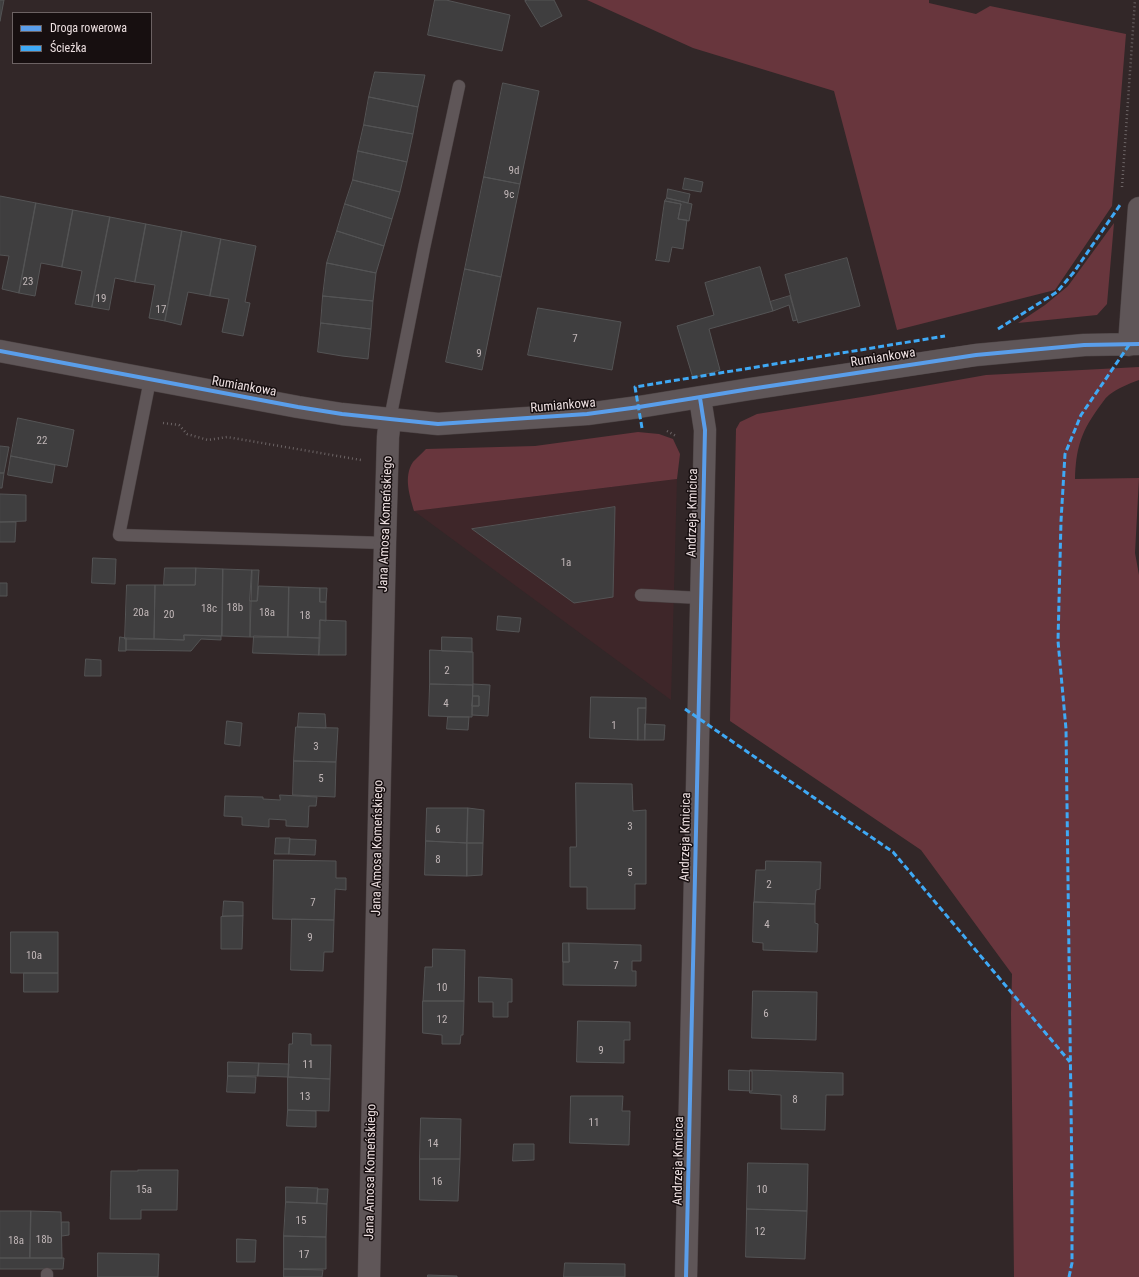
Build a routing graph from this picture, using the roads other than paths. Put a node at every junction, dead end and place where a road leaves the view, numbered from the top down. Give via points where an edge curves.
1 (459, 86) dead end
2 (1139, 208) edge
3 (1134, 345) edge
4 (0, 351) edge
5 (150, 380) junction
6 (700, 398) junction
7 (390, 418) junction
8 (385, 543) junction
9 (641, 595) dead end
10 (701, 598) junction
11 (369, 1277) edge
12 (686, 1277) edge

1 - 7 lane
2 - 3 street, Rumiankowa
3 - 6 street, Rumiankowa via 1084,345 976,355
4 - 5 street, Rumiankowa
5 - 7 street, Rumiankowa via 342,414
5 - 8 lane via 119,534
6 - 7 street, Rumiankowa via 587,414 510,420 438,424
6 - 10 street, Andrzeja Kmicica via 705,430
7 - 8 street, Jana Amosa Komeńskiego
8 - 11 street, Jana Amosa Komeńskiego
9 - 10 lane
10 - 12 street, Andrzeja Kmicica

